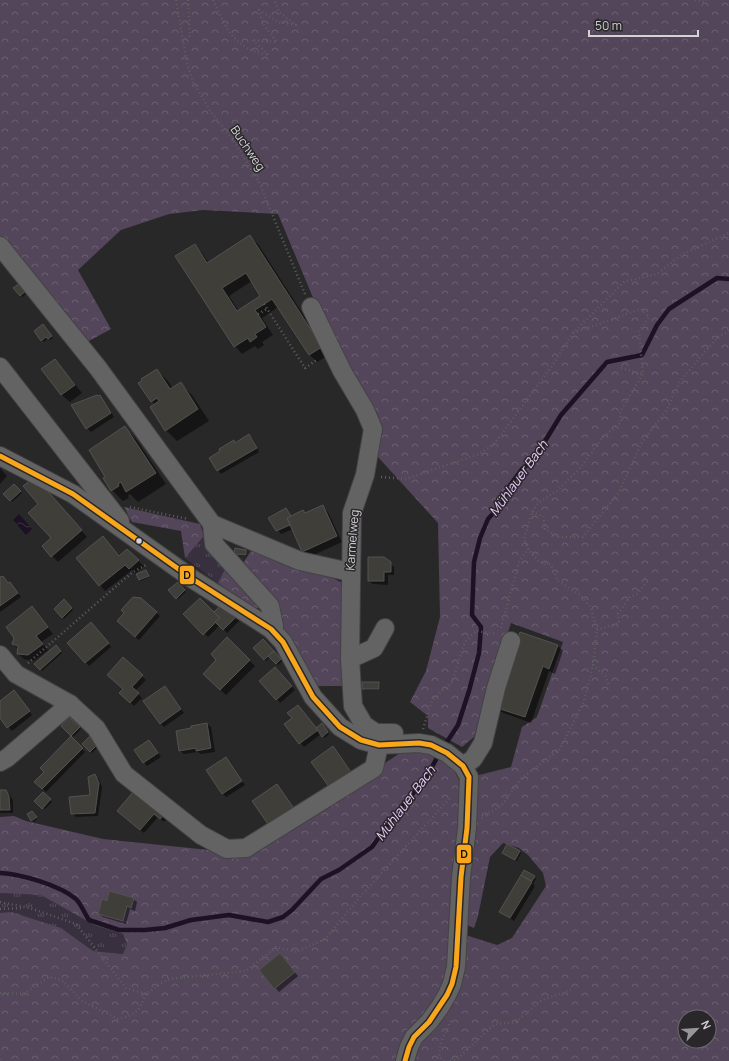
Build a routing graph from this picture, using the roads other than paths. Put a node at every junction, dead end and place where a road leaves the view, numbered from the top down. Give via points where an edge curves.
1 (0, 246) edge
2 (311, 307) road end
3 (0, 367) edge
4 (0, 456) edge
5 (212, 524) junction
6 (128, 533) junction
7 (350, 572) junction
8 (385, 628) dead end
9 (272, 629) junction
10 (511, 640) dead end
11 (0, 655) edge
12 (350, 659) junction
13 (70, 704) junction
14 (425, 744) junction
15 (379, 745) junction
16 (0, 762) edge
17 (466, 772) junction
18 (414, 1037) junction
19 (393, 1061) edge
20 (405, 1061) edge

1 - 5 street via 98,368
2 - 7 street, Karmelweg via 373,429 365,475 352,512
3 - 6 street
4 - 6 street via 73,494
5 - 7 street via 300,561
5 - 9 street via 214,544 270,606 274,626
6 - 9 street via 194,580
7 - 12 street, Karmelweg
8 - 12 street via 374,648
9 - 15 street via 283,642 313,697 340,727 361,740
10 - 17 street via 482,743
11 - 13 street via 16,674
12 - 14 street, Karmelweg via 353,706 364,725 376,733 408,732 416,735
13 - 15 street via 96,728 124,774 201,835 227,849 246,848 374,768
13 - 16 street
14 - 15 street
14 - 17 street via 447,753
17 - 18 street via 467,828 461,877 456,967 452,984 440,1007
18 - 19 street via 402,1044
18 - 20 street

